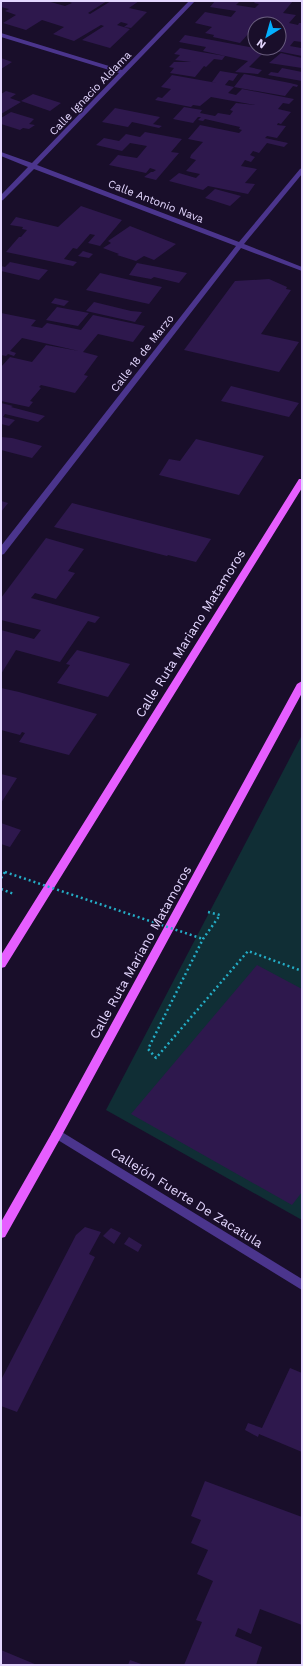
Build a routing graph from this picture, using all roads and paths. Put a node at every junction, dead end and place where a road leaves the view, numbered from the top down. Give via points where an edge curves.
1 (192, 1) edge
2 (1, 35) edge
3 (124, 73) junction
4 (1, 154) edge
5 (34, 166) junction
6 (302, 170) edge
7 (1, 199) edge
8 (240, 245) junction
9 (302, 269) edge
10 (302, 481) edge
11 (1, 552) edge
12 (302, 684) edge
13 (1, 878) edge
14 (220, 915) dead end
15 (203, 940) junction
16 (1, 964) edge
17 (302, 971) edge
18 (57, 1134) junction
19 (1, 1233) edge
20 (302, 1285) edge

1 - 3 street, Calle Ignacio Aldama
2 - 3 street
3 - 5 street, Calle Ignacio Aldama
4 - 5 street, Calle Antonio Nava
5 - 7 street, Calle Ignacio Aldama
5 - 8 street, Calle Antonio Nava
6 - 8 street, Calle 18 de Marzo
8 - 9 street, Calle Antonio Nava
8 - 11 street, Calle 18 de Marzo
10 - 16 main road, Calle Ruta Mariano Matamoros
12 - 18 main road, Calle Ruta Mariano Matamoros
13 - 15 path, bridge via 5,872
14 - 15 path
15 - 17 path via 148,1049 156,1058 248,951
18 - 19 main road, Calle Ruta Mariano Matamoros
18 - 20 street, Callejón Fuerte De Zacatula

